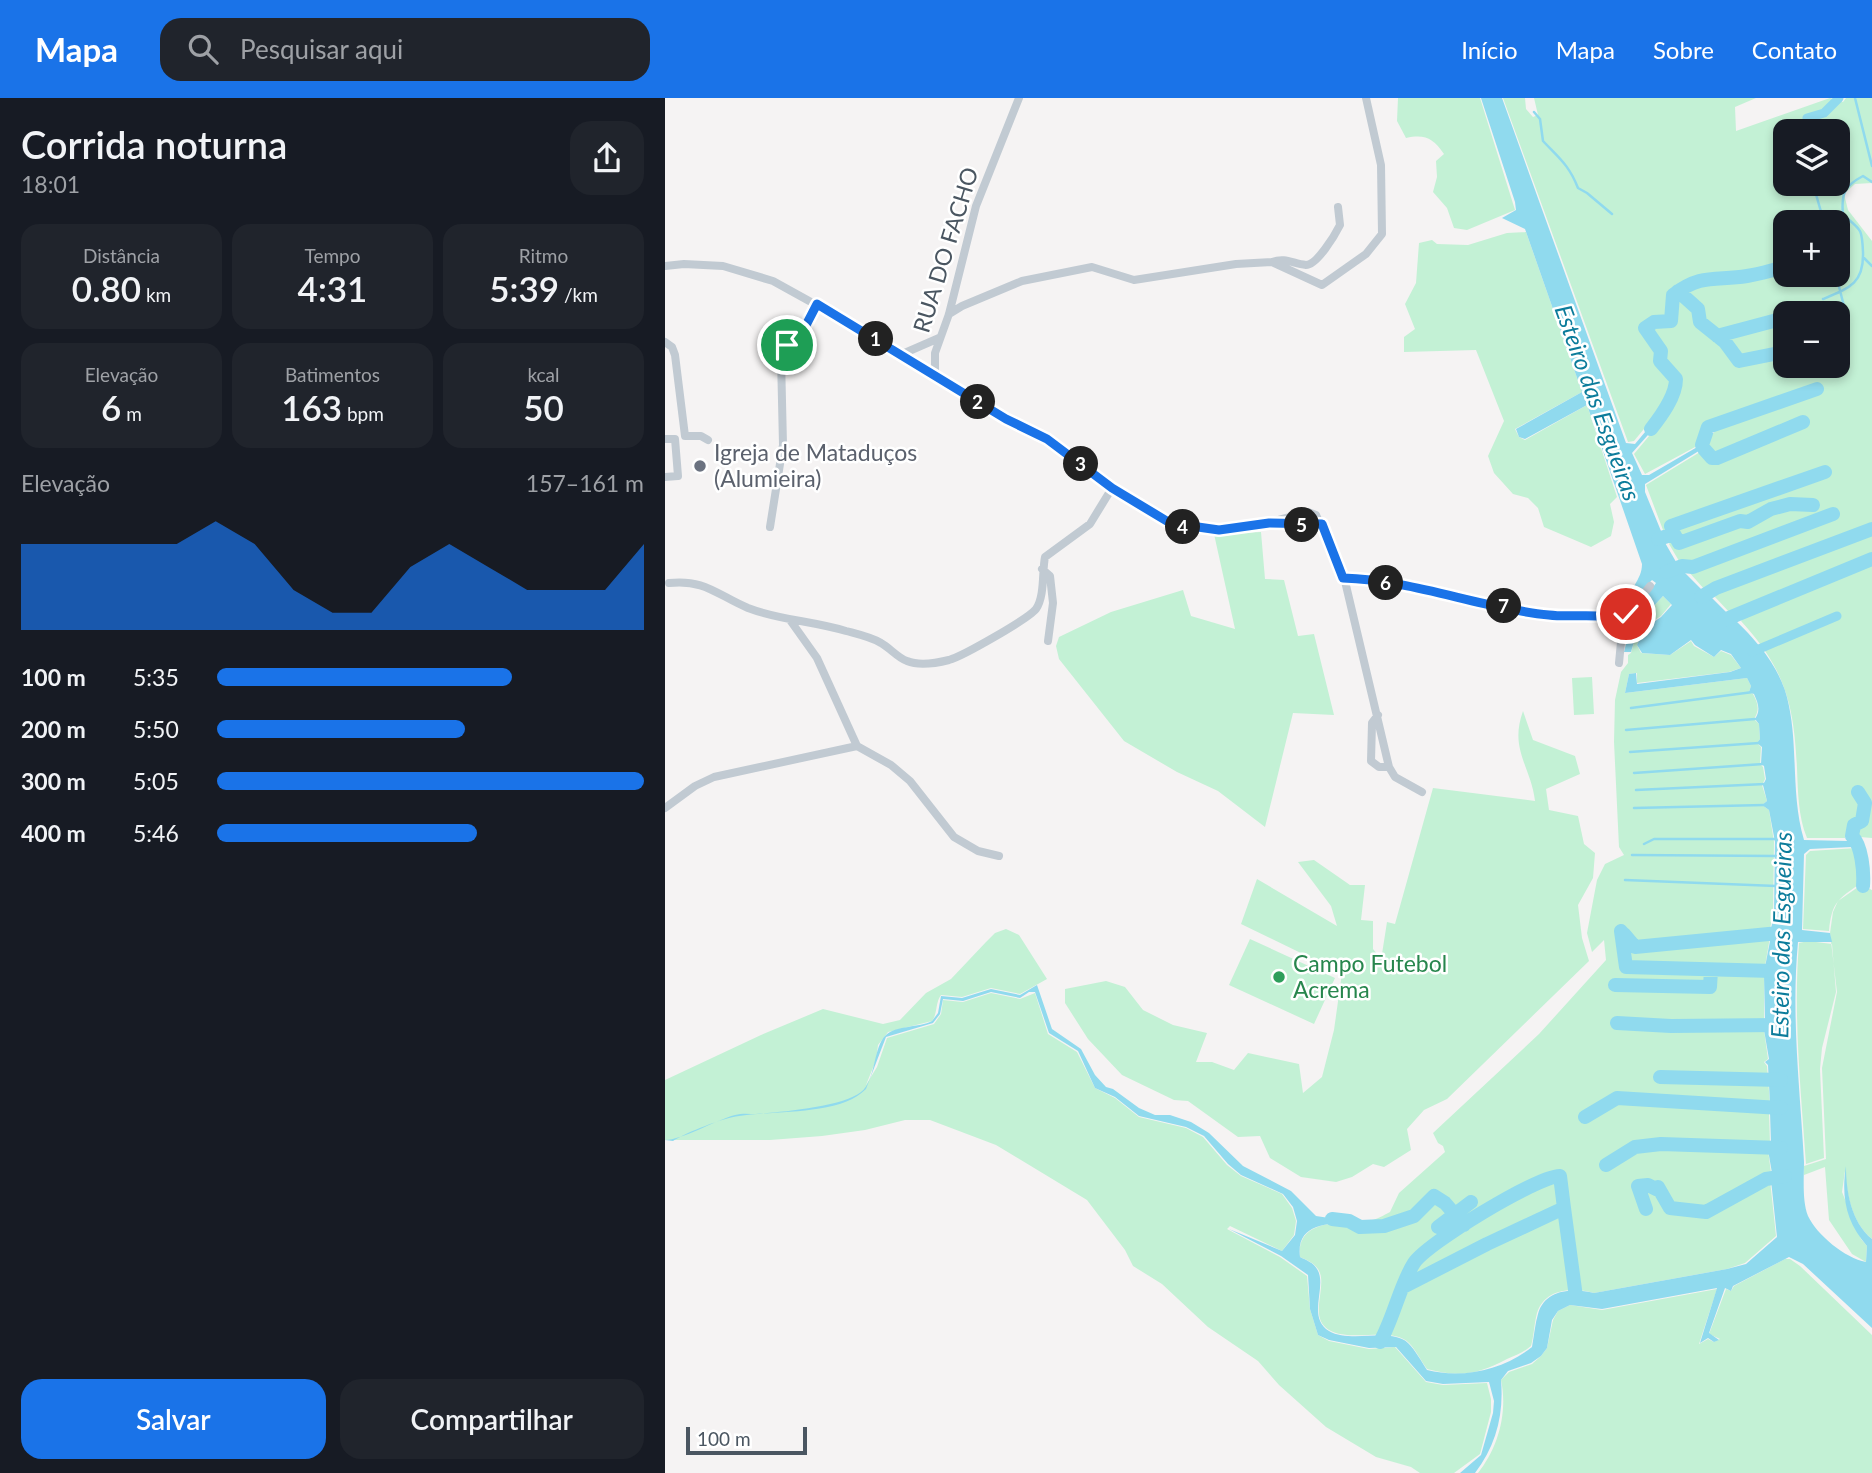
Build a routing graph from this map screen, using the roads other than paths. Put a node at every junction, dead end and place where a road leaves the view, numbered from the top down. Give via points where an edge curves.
1 (1019, 98) edge
2 (1366, 98) edge
3 (1338, 207) dead end
4 (1272, 262) junction
5 (665, 266) edge
6 (817, 304) junction
7 (949, 314) junction
8 (939, 338) junction
9 (665, 342) edge
10 (900, 355) junction
11 (935, 376) junction
12 (680, 437) junction
13 (665, 439) edge
14 (708, 440) dead end
15 (665, 477) edge
16 (1112, 488) junction
17 (770, 527) dead end
18 (1042, 569) junction
19 (1343, 578) junction
20 (669, 583) dead end
21 (1650, 586) dead end
22 (790, 620) junction
23 (1618, 620) junction
24 (1048, 640) dead end
25 (1619, 663) dead end
26 (1378, 715) junction
27 (857, 746) junction
28 (1389, 767) junction
29 (1422, 792) dead end
30 (665, 808) edge
31 (999, 856) dead end

1 - 7 street, RUA DO FACHO via 976,206
2 - 4 street via 1381,165 1383,234 1366,254 1322,285
3 - 4 street via 1340,225 1314,262
4 - 7 street via 1134,280 1092,267 1022,281
5 - 6 street via 723,266 773,281
6 - 10 street
6 - 17 street via 803,331 781,357 783,445
7 - 8 street, RUA DO FACHO
8 - 10 street
8 - 11 street, RUA DO FACHO
9 - 12 street via 675,355
10 - 11 street
11 - 16 street via 1047,439
12 - 13 street
12 - 14 street
12 - 15 street via 678,476
16 - 18 street via 1090,524 1051,550
16 - 19 street via 1182,527 1219,530 1313,512
18 - 22 street via 1036,608 952,659 908,662 879,641
18 - 24 street via 1050,576 1053,603
19 - 23 street via 1550,615 1602,614
19 - 26 street
20 - 22 street via 709,586 747,607
21 - 23 street
22 - 27 street via 817,659
23 - 25 street via 1622,632
26 - 28 street
26 - 28 street via 1371,723 1371,761
27 - 30 street via 714,777
27 - 31 street via 910,781 954,836 978,851
28 - 29 street via 1395,777

